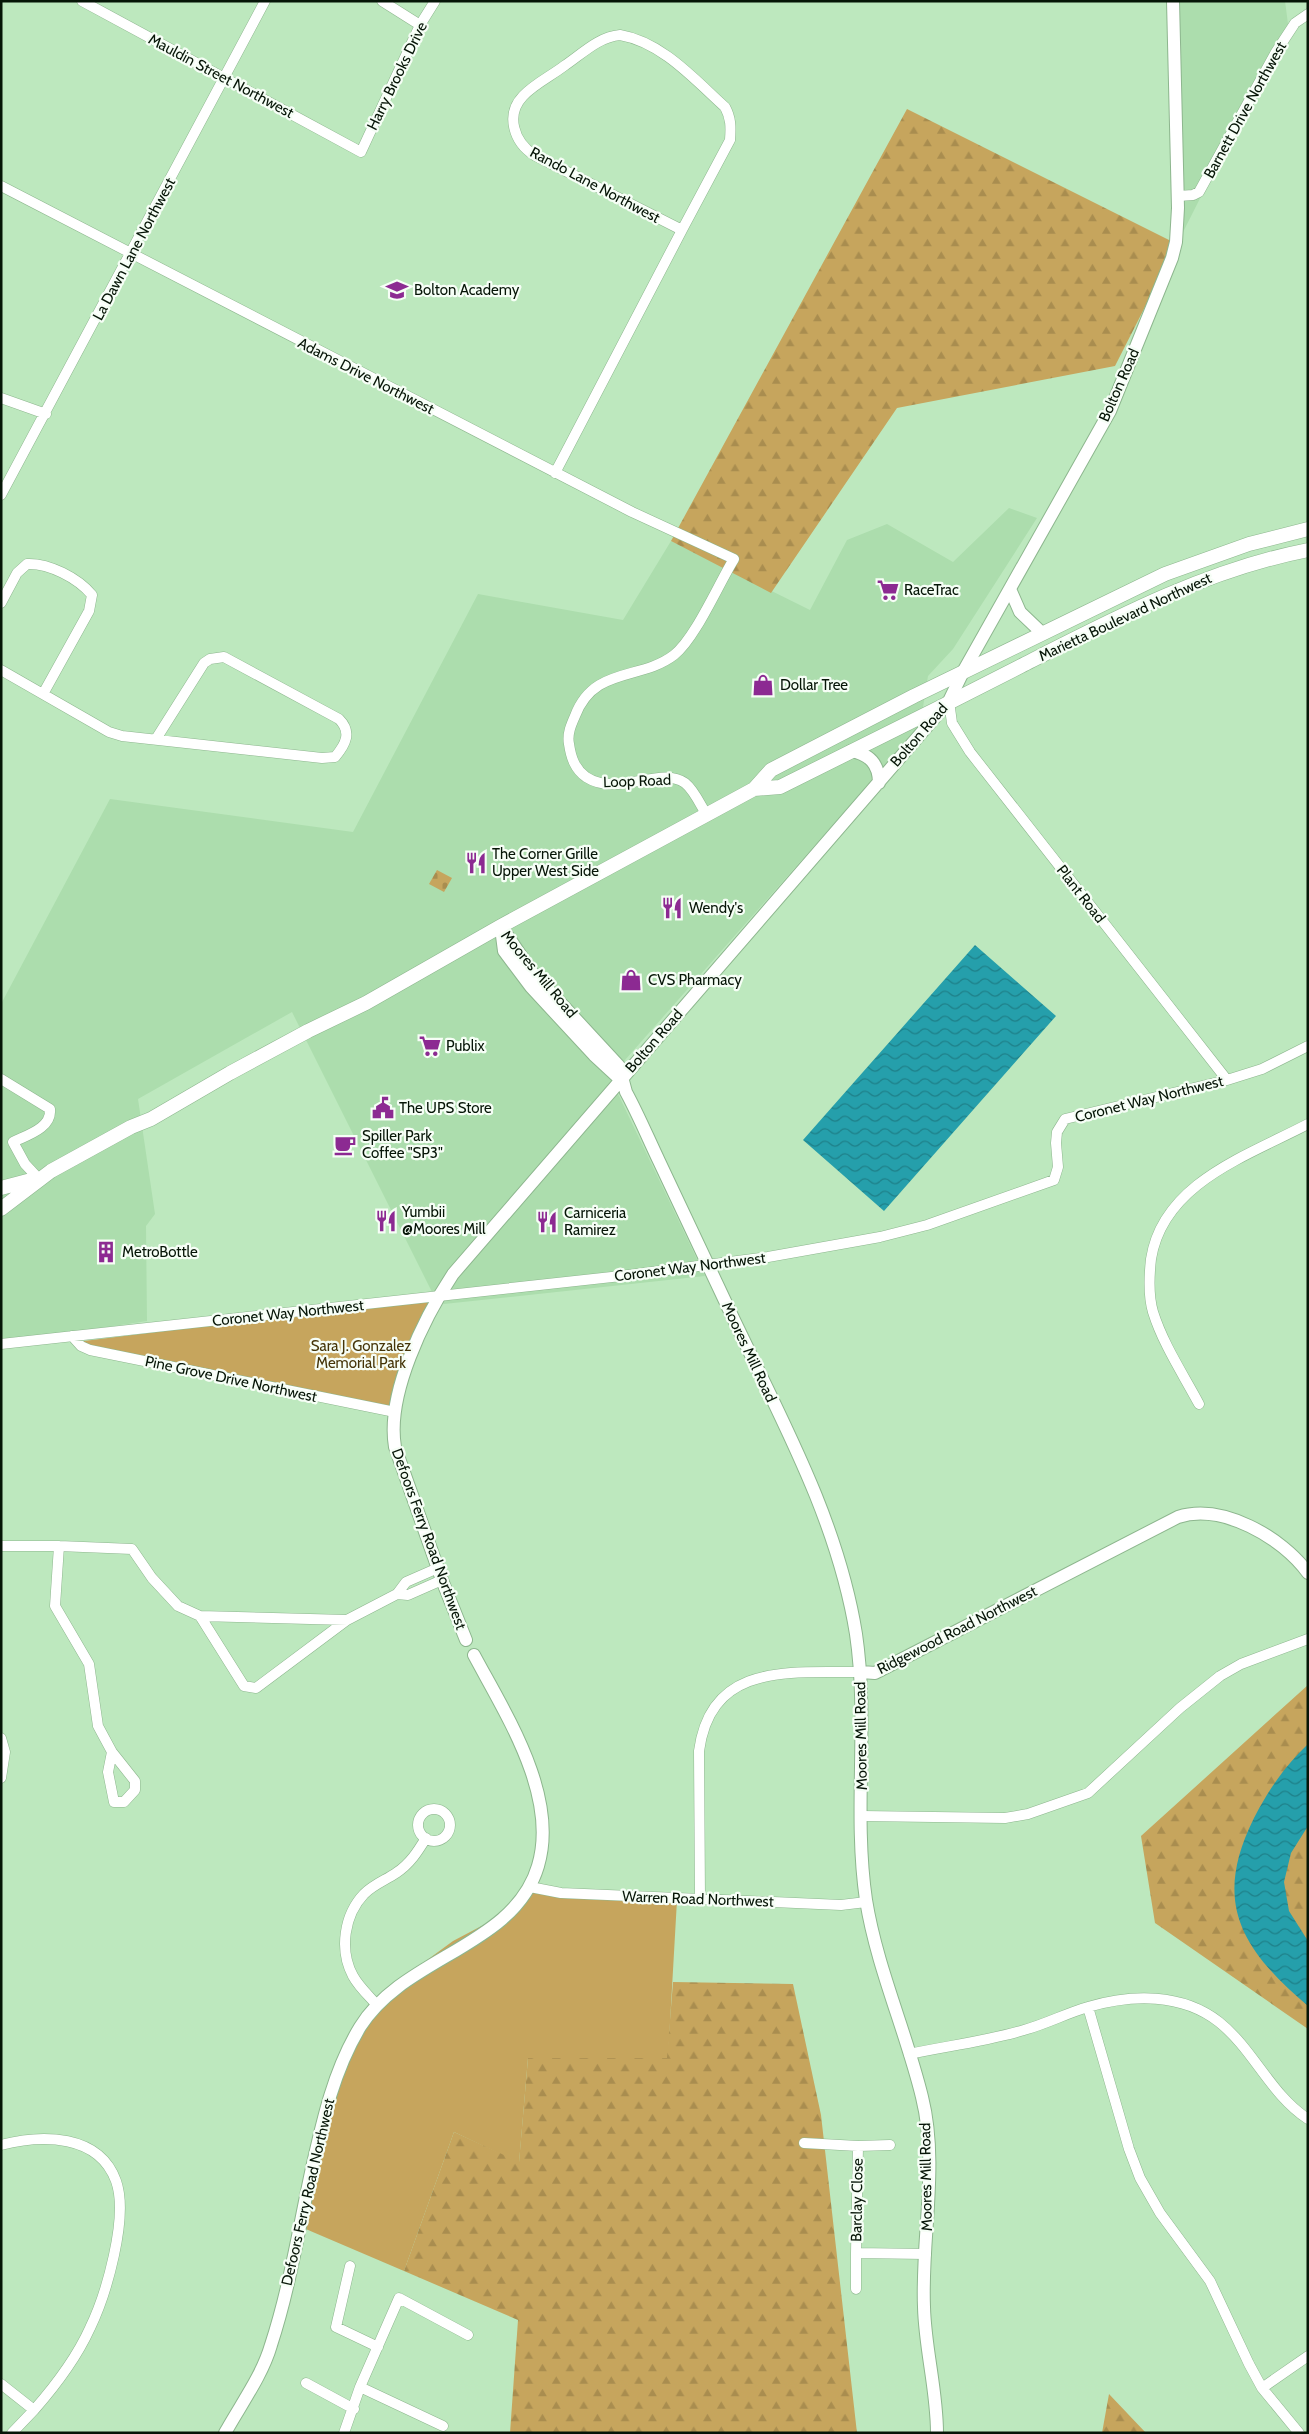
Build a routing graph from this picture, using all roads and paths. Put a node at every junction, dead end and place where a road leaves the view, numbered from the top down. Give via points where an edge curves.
1 (82, 1) edge
2 (265, 1) edge
3 (382, 1) edge
4 (435, 1) edge
5 (1173, 1) edge
6 (1308, 14) edge
7 (420, 25) junction
8 (225, 78) junction
9 (361, 152) joint
10 (1, 186) edge
11 (1178, 196) junction
12 (682, 230) junction
13 (131, 254) junction
14 (1, 398) edge
15 (46, 414) junction
16 (555, 473) junction
17 (1, 495) edge
18 (1308, 530) edge
19 (1308, 550) edge
20 (733, 558) joint
21 (1010, 589) junction
22 (2, 599) edge
23 (1042, 634) junction
24 (1, 670) edge
25 (963, 672) junction
26 (43, 694) junction
27 (949, 701) junction
28 (156, 739) junction
29 (851, 751) junction
30 (879, 782) junction
31 (754, 789) junction
32 (706, 814) junction
33 (501, 926) junction
34 (1308, 1046) edge
35 (1, 1079) edge
36 (621, 1080) junction
37 (1227, 1080) junction
38 (1308, 1124) edge
39 (38, 1178) junction
40 (1, 1188) edge
41 (1, 1209) edge
42 (708, 1266) junction
43 (438, 1296) junction
44 (72, 1336) junction
45 (1, 1344) edge
46 (1199, 1404) dead end
47 (394, 1412) junction
48 (1, 1546) edge
49 (59, 1546) junction
50 (1308, 1573) edge
51 (440, 1574) junction
52 (200, 1616) junction
53 (347, 1620) junction
54 (1308, 1639) edge
55 (466, 1640) dead end
56 (474, 1655) dead end
57 (860, 1672) junction
58 (1, 1738) edge
59 (112, 1752) dead end
60 (1, 1778) edge
61 (862, 1816) junction
62 (426, 1838) dead end
63 (530, 1887) junction
64 (700, 1899) junction
65 (866, 1902) junction
66 (377, 2005) junction
67 (1088, 2007) junction
68 (909, 2054) junction
69 (1308, 2119) edge
70 (804, 2143) dead end
71 (1, 2145) edge
72 (890, 2145) dead end
73 (858, 2146) junction
74 (856, 2253) junction
75 (926, 2254) junction
76 (350, 2266) dead end
77 (856, 2289) dead end
78 (468, 2335) dead end
79 (378, 2347) junction
80 (1308, 2356) edge
81 (306, 2383) dead end
82 (1, 2384) edge
83 (360, 2387) junction
84 (1262, 2388) junction
85 (354, 2409) junction
86 (34, 2410) junction
87 (443, 2426) dead end
88 (12, 2433) edge
89 (225, 2433) edge
90 (344, 2433) edge
91 (937, 2433) edge
92 (1299, 2433) edge

1 - 8 street, Mauldin Street Northwest
2 - 8 street, La Dawn Lane Northwest
3 - 7 street
4 - 7 street, Harry Brooks Drive
5 - 11 street, Bolton Road
6 - 11 street, Barnett Drive Northwest via 1296,23 1276,52 1199,192
7 - 9 street, Harry Brooks Drive
8 - 9 street, Mauldin Street Northwest
8 - 13 street, La Dawn Lane Northwest
10 - 13 street, Adams Drive Northwest
11 - 21 street, Bolton Road via 1177,234 1172,258 1113,404
12 - 12 street, Rando Lane Northwest via 730,140 731,126 725,107 678,64 630,37 610,36 522,98 515,111 514,126 518,140 527,151
12 - 16 street, Rando Lane Northwest
13 - 15 street, La Dawn Lane Northwest
13 - 16 street, Adams Drive Northwest
14 - 15 street
15 - 17 street, La Dawn Lane Northwest
16 - 20 street, Adams Drive Northwest
18 - 23 main road, Marietta Boulevard Northwest via 1217,554 1164,574
19 - 27 main road, Marietta Boulevard Northwest via 1234,569 1183,588
20 - 32 street, Loop Road via 687,643 674,656 658,664 599,684 586,696 568,736 573,762 595,783 612,785 673,778 685,783
21 - 23 street via 1020,612
21 - 25 street, Bolton Road
22 - 26 street via 17,573 27,564 40,563 84,585 92,595 89,611
23 - 25 main road, Marietta Boulevard Northwest
24 - 26 street
25 - 27 street, Bolton Road
25 - 31 main road via 771,770
26 - 28 street via 109,732
27 - 29 main road, Marietta Boulevard Northwest
27 - 30 street, Bolton Road
27 - 37 street, Plant Road via 952,724 970,752
28 - 28 street via 322,758 335,757 347,736 346,726 339,719 217,657 201,667
29 - 30 street via 872,760 879,772
29 - 31 main road, Marietta Boulevard Northwest via 780,787
30 - 36 street, Bolton Road
31 - 32 main road
32 - 33 main road
33 - 36 street, Moores Mill Road via 504,951 531,987
33 - 39 main road via 366,1003 308,1031
34 - 37 street, Coronet Way Northwest via 1262,1069
35 - 39 street via 50,1108 51,1116 47,1122 12,1142
36 - 42 street, Moores Mill Road
36 - 43 street, Bolton Road via 453,1274
37 - 42 street, Coronet Way Northwest via 1066,1120 1057,1132 1058,1167 1054,1180 1014,1195 927,1225 880,1237
38 - 46 street via 1207,1177 1188,1191 1160,1229 1149,1275 1152,1310
39 - 40 main road
39 - 41 main road
42 - 43 street, Coronet Way Northwest
42 - 57 street, Moores Mill Road via 825,1517 851,1608
43 - 44 street, Coronet Way Northwest
43 - 47 street, Defoors Ferry Road Northwest via 411,1356
44 - 45 street, Coronet Way Northwest
44 - 47 street, Pine Grove Drive Northwest via 90,1350
47 - 51 street, Defoors Ferry Road Northwest via 392,1430 395,1447
48 - 49 street
49 - 52 street via 132,1549 152,1578 178,1606
49 - 59 street via 55,1606 89,1664 98,1726
50 - 57 street, Ridgewood Road Northwest via 1285,1548 1262,1533 1226,1517 1192,1512 875,1674
51 - 53 street via 408,1594 397,1594
51 - 55 street, Defoors Ferry Road Northwest
52 - 53 street
52 - 53 street via 244,1686 256,1688
54 - 61 street via 1249,1660 1220,1676 1180,1708 1098,1786 1077,1799 1006,1818
56 - 63 street, Defoors Ferry Road Northwest via 510,1723 537,1786 542,1844
57 - 61 street, Moores Mill Road
57 - 64 street, Ridgewood Road Northwest via 762,1676 734,1688 714,1708 704,1729 699,1751
58 - 60 street via 5,1752
61 - 65 street, Moores Mill Road
62 - 66 street via 406,1866 364,1894 348,1921 345,1944 348,1965 358,1985
63 - 64 street, Warren Road Northwest via 561,1893
63 - 66 street, Defoors Ferry Road Northwest via 500,1922 410,1977
64 - 65 street, Warren Road Northwest via 841,1905
65 - 68 street, Moores Mill Road
66 - 89 street, Defoors Ferry Road Northwest via 350,2044 327,2102 271,2346 263,2367
67 - 68 street via 1023,2030
67 - 69 street via 1132,1998 1158,1998 1204,2012 1230,2032 1251,2054 1273,2088
67 - 84 street via 1140,2178 1160,2213 1210,2281
68 - 75 street, Moores Mill Road via 923,2098 928,2132
70 - 73 street, Barclay Close
71 - 86 street via 54,2139 79,2143 92,2149 111,2170 120,2196 114,2253 101,2303 78,2351
72 - 73 street, Barclay Close
73 - 74 street, Barclay Close
74 - 75 street, Barclay Close
74 - 77 street, Barclay Close
75 - 91 street, Moores Mill Road via 924,2305
76 - 79 street via 336,2328
78 - 79 street via 399,2298
79 - 83 street
80 - 84 street
81 - 85 street
82 - 86 street
83 - 85 street
83 - 87 street
84 - 92 street
85 - 90 street
86 - 88 street

